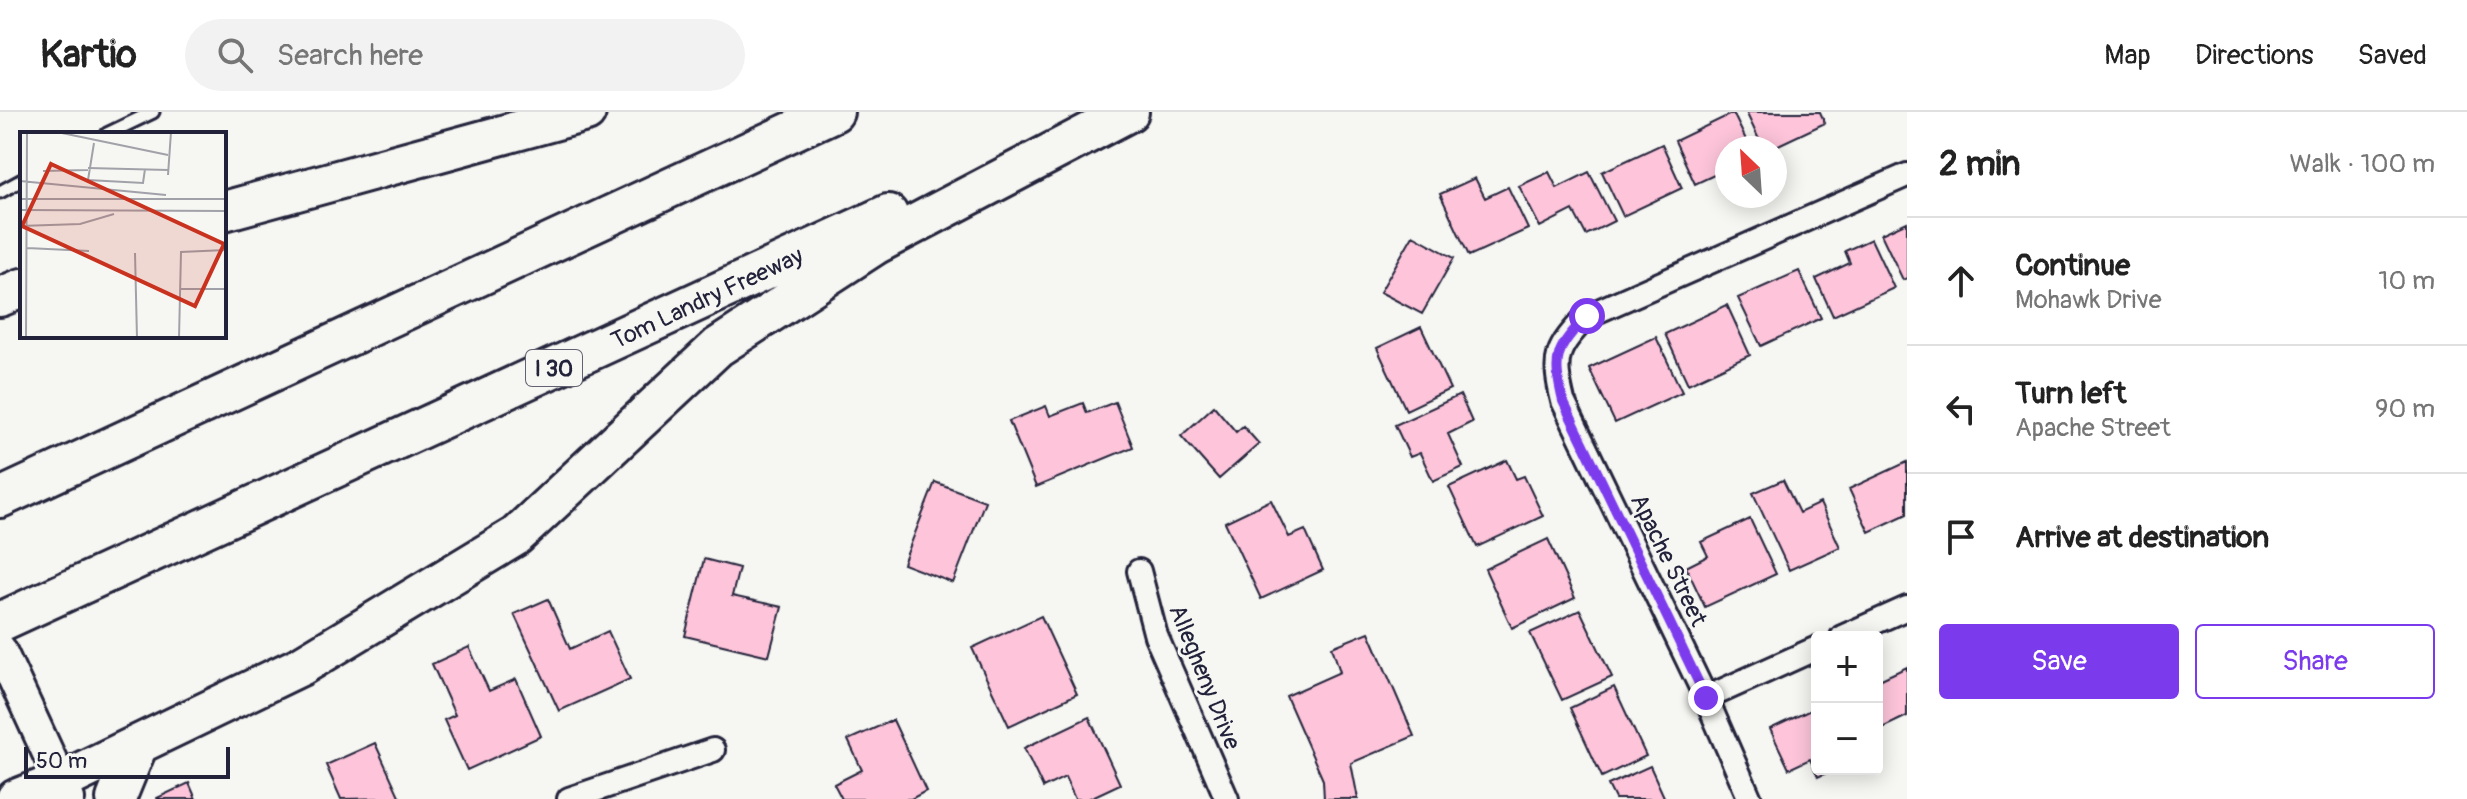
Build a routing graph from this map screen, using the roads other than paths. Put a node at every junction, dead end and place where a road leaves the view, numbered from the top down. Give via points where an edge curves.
1 (153, 112) edge
2 (586, 112) edge
3 (834, 112) edge
4 (1108, 112) edge
5 (1129, 112) edge
6 (111, 132) edge
7 (1907, 175) edge
8 (20, 181) edge
9 (0, 192) edge
10 (226, 210) edge
11 (20, 289) edge
12 (0, 297) edge
13 (0, 498) edge
14 (1139, 571) dead end
15 (1907, 608) edge
16 (0, 622) edge
17 (1855, 631) edge
18 (0, 649) edge
19 (1811, 651) edge
20 (1706, 698) junction
21 (138, 745) junction
22 (713, 750) dead end
23 (66, 790) edge
24 (16, 799) edge
25 (116, 799) edge
26 (569, 799) edge
27 (1227, 799) edge
28 (1750, 799) edge

1 - 6 lane
2 - 10 highway
3 - 13 highway
4 - 16 highway, Tom Landry Freeway / I 30
5 - 21 highway via 875,245 718,347 516,536 301,666
7 - 20 street, Apache Street via 1587,316 1562,342 1554,366 1563,401
8 - 9 lane
11 - 12 highway
14 - 27 street, Allegheny Drive via 1156,636
15 - 17 street
18 - 23 main road
19 - 20 street
20 - 28 street, Apache Street
21 - 23 highway
21 - 25 highway
22 - 26 street
23 - 24 highway

